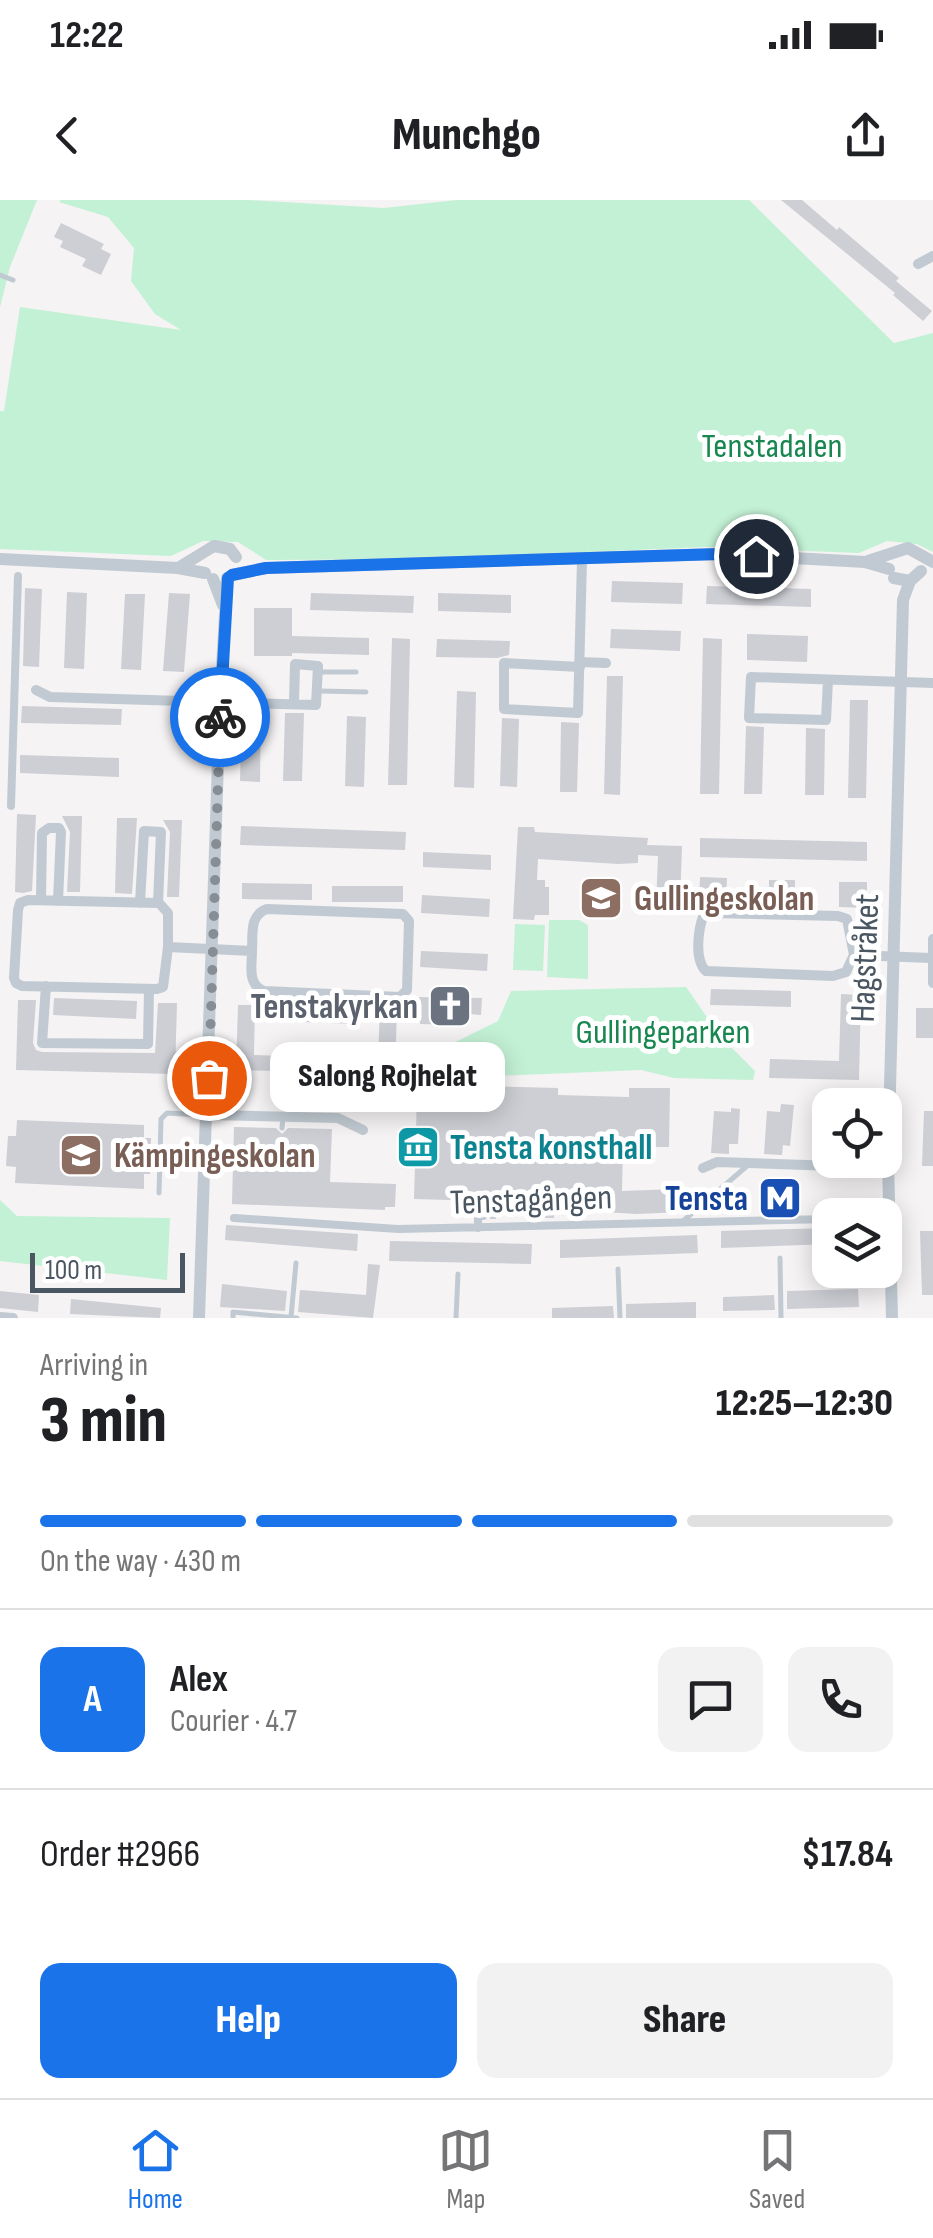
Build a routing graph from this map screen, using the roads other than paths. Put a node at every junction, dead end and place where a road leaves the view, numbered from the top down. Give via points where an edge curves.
1 (933, 256) edge
2 (918, 264) dead end
3 (0, 275) edge
4 (13, 280) dead end
5 (892, 554) junction
6 (204, 556) junction
7 (236, 557) junction
8 (0, 559) edge
9 (582, 560) junction
10 (865, 562) junction
11 (927, 564) edge
12 (178, 568) junction
13 (266, 568) junction
14 (892, 573) junction
15 (18, 576) dead end
16 (219, 576) junction
17 (910, 581) junction
18 (902, 600) junction
19 (606, 663) dead end
20 (580, 664) junction
21 (318, 672) junction
22 (356, 672) dead end
23 (828, 680) junction
24 (901, 682) junction
25 (933, 683) edge
26 (36, 690) dead end
27 (317, 691) junction
28 (366, 692) dead end
29 (220, 704) junction
30 (294, 704) junction
31 (11, 806) dead end
32 (41, 900) junction
33 (58, 901) junction
34 (140, 903) junction
35 (158, 903) junction
36 (933, 940) edge
37 (168, 947) junction
38 (212, 948) junction
39 (252, 950) junction
40 (854, 955) junction
41 (894, 956) junction
42 (930, 958) edge
43 (933, 983) edge
44 (46, 986) junction
45 (149, 989) junction
46 (890, 1088) edge
47 (208, 1115) junction
48 (363, 1130) dead end
49 (750, 1163) junction
50 (812, 1165) edge
51 (703, 1168) dead end
52 (888, 1178) edge
53 (158, 1193) dead end
54 (483, 1216) dead end
55 (234, 1218) dead end
56 (812, 1219) edge
57 (681, 1223) junction
58 (478, 1228) junction
59 (780, 1258) dead end
60 (296, 1263) dead end
61 (618, 1269) dead end
62 (458, 1274) dead end
63 (0, 1316) edge
64 (13, 1318) edge
65 (199, 1318) edge
66 (233, 1318) edge
67 (294, 1318) edge
68 (456, 1318) edge
69 (620, 1318) edge
70 (782, 1318) edge
71 (892, 1318) edge

1 - 2 street
3 - 4 lane
5 - 10 street
5 - 11 street via 908,548
5 - 14 street
6 - 7 street via 220,546
6 - 12 street
6 - 16 street
7 - 13 street
7 - 16 street via 236,567
8 - 12 street
9 - 10 street via 719,554
9 - 13 street
9 - 20 street
10 - 14 street
11 - 17 street
12 - 16 street
13 - 16 street
14 - 17 street
14 - 18 street, Hagstråket
15 - 31 street
16 - 29 street
17 - 18 street, Hagstråket
18 - 24 street, Hagstråket
19 - 20 street
20 - 20 street via 578,713 504,709 504,664
21 - 22 lane
21 - 27 street
21 - 30 street via 318,666 296,664
23 - 23 street via 751,677 749,718 826,720
23 - 24 street
24 - 25 street
24 - 41 street, Hagstråket
26 - 29 street via 50,697
27 - 28 lane
27 - 30 street via 316,704
29 - 30 street
29 - 38 street
32 - 33 street
32 - 33 street via 42,834 59,828
32 - 44 street via 20,903 14,978 22,986
33 - 34 street
34 - 35 street
34 - 35 street via 144,831 151,831 161,832
35 - 37 street via 168,913
36 - 42 street
37 - 38 street
37 - 45 street via 166,981
38 - 39 street
38 - 47 street
39 - 39 street via 251,978 264,991 400,997 407,990 409,921 403,914 268,909 254,919
40 - 40 street via 846,919 838,916 713,913 700,921 699,960 706,971 833,976 846,972
40 - 41 street
41 - 42 street
41 - 46 street, Hagstråket
42 - 43 street
44 - 45 street
44 - 45 street via 42,1043 148,1044
47 - 48 street via 282,1123 338,1118
47 - 53 lane via 167,1113 161,1119
47 - 65 street
49 - 50 street
49 - 51 street
49 - 57 lane
52 - 71 street, Hagstråket
54 - 58 street
55 - 58 street, Tenstagången
56 - 57 street, Tenstagången
57 - 58 street, Tenstagången
59 - 70 lane
60 - 67 lane
61 - 69 lane
62 - 68 lane
63 - 64 street
66 - 67 lane via 233,1312

